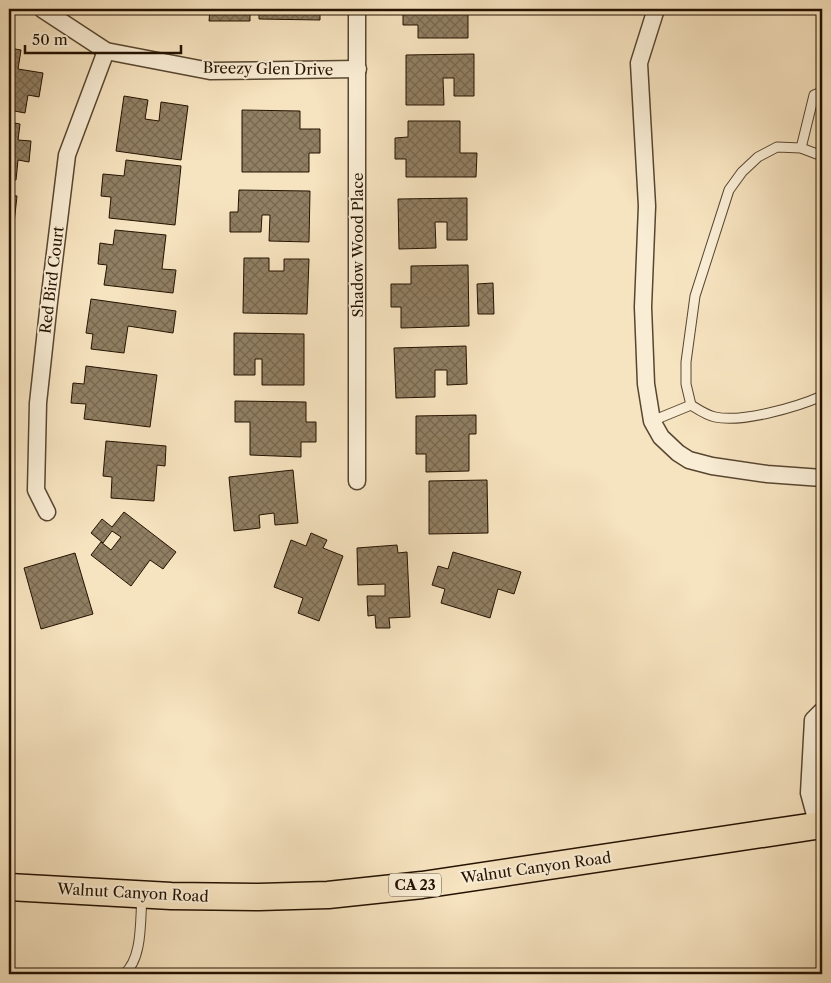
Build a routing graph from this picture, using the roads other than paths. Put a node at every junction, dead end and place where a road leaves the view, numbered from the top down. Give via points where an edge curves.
1 (42, 9) edge
2 (357, 9) edge
3 (656, 9) edge
4 (106, 51) junction
5 (358, 70) junction
6 (822, 92) edge
7 (801, 148) junction
8 (822, 156) edge
9 (822, 396) edge
10 (691, 405) junction
11 (652, 421) junction
12 (822, 478) edge
13 (357, 480) dead end
14 (47, 512) dead end
15 (822, 711) edge
16 (820, 826) edge
17 (9, 886) edge
18 (142, 894) junction
19 (124, 974) edge

1 - 4 street, Breezy Glen Drive
2 - 5 street, Shadow Wood Place
3 - 11 street via 639,63 647,206 644,345 646,391
4 - 5 street, Breezy Glen Drive via 210,71
4 - 14 street, Red Bird Court via 67,154 38,403 36,490
5 - 13 street, Shadow Wood Place
6 - 7 lane via 814,95
7 - 8 lane
7 - 10 lane via 777,147 758,157 729,190 695,296 686,362 686,384
9 - 10 lane via 795,408 742,417 717,418
10 - 11 lane
11 - 12 street via 661,437 688,460 748,471
15 - 16 street via 813,720 809,792
16 - 18 main road, Walnut Canyon Road / CA 23 via 328,896
17 - 18 main road, Walnut Canyon Road / CA 23
18 - 19 lane via 137,955

